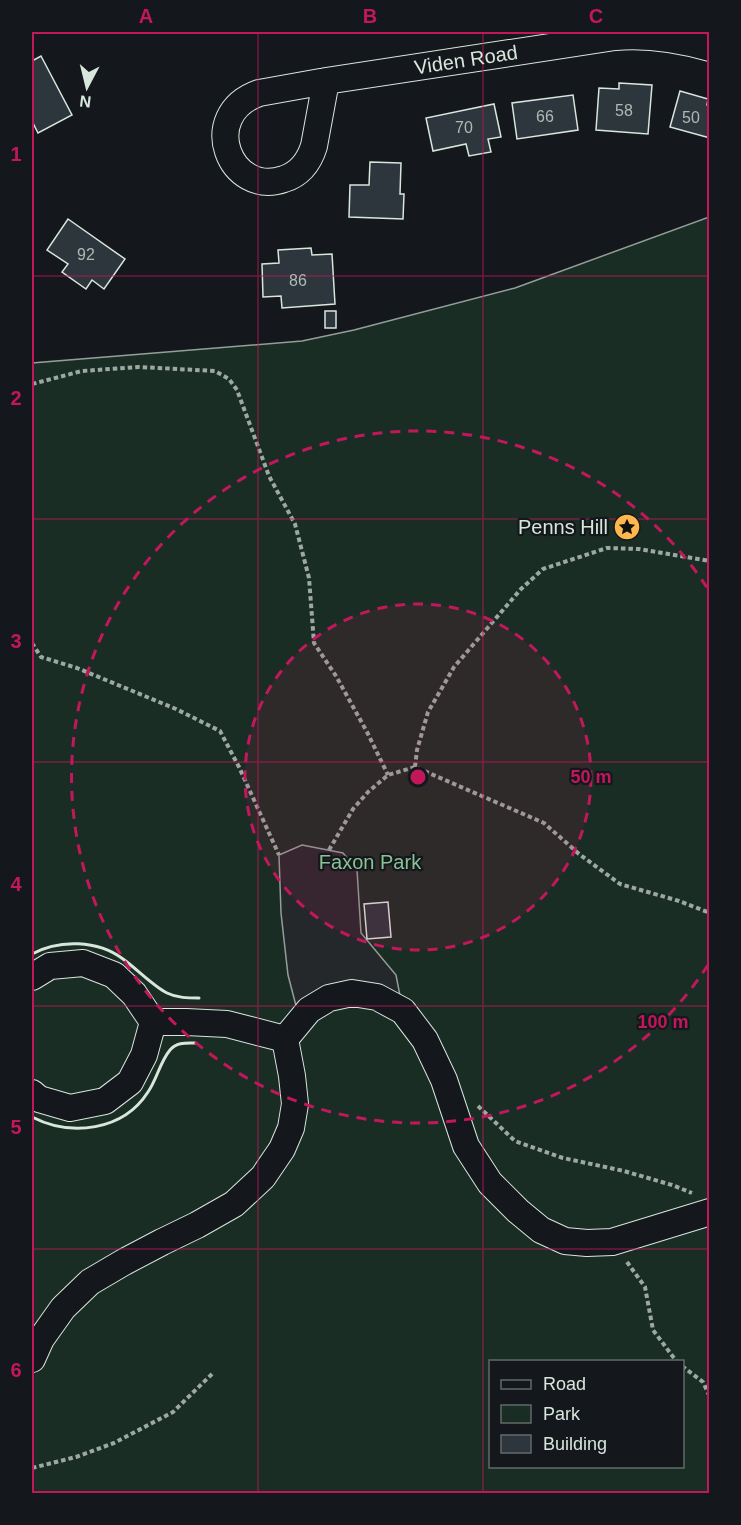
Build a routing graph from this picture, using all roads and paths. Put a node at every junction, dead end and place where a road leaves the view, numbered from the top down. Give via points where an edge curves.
1 (710, 48) edge
2 (326, 81) junction
3 (32, 384) edge
4 (710, 561) edge
5 (32, 643) edge
6 (415, 767) junction
7 (388, 775) junction
8 (328, 850) dead end
9 (279, 855) dead end
10 (710, 913) edge
11 (32, 977) edge
12 (153, 1022) junction
13 (285, 1039) junction
14 (444, 1080) junction
15 (32, 1093) edge
16 (704, 1204) edge
17 (612, 1242) junction
18 (32, 1359) edge
19 (676, 1360) edge
20 (684, 1368) edge
21 (213, 1373) dead end
22 (710, 1397) edge
23 (32, 1468) edge

1 - 2 street, Viden Road via 668,38 615,37
2 - 2 street, Viden Road via 314,146 306,165 274,182 246,175 227,151 227,123 233,111 259,93
3 - 7 path via 82,371 139,367 215,371 229,379 237,390 269,476 295,525 309,578 314,643 336,676
4 - 6 path via 639,549 607,549 543,569 454,667 428,712
5 - 9 path via 41,657 77,668 220,731
6 - 7 path
6 - 10 path via 544,823 620,884
7 - 8 path via 353,809
11 - 12 street via 50,966 83,963 114,975 134,994
12 - 13 street via 227,1024
12 - 15 street via 144,1055 130,1082 105,1101 70,1108 39,1099
13 - 14 street via 309,1010 329,998 352,993 377,997 403,1011 425,1040
13 - 18 street via 295,1104 282,1149 263,1177 234,1204 90,1282 63,1308
14 - 16 path via 515,1141 563,1158 672,1185
14 - 17 street via 466,1146 490,1184 541,1230 565,1241
16 - 17 street
17 - 19 path via 645,1287 653,1330
20 - 22 path via 703,1382
21 - 23 path via 173,1412 114,1443

